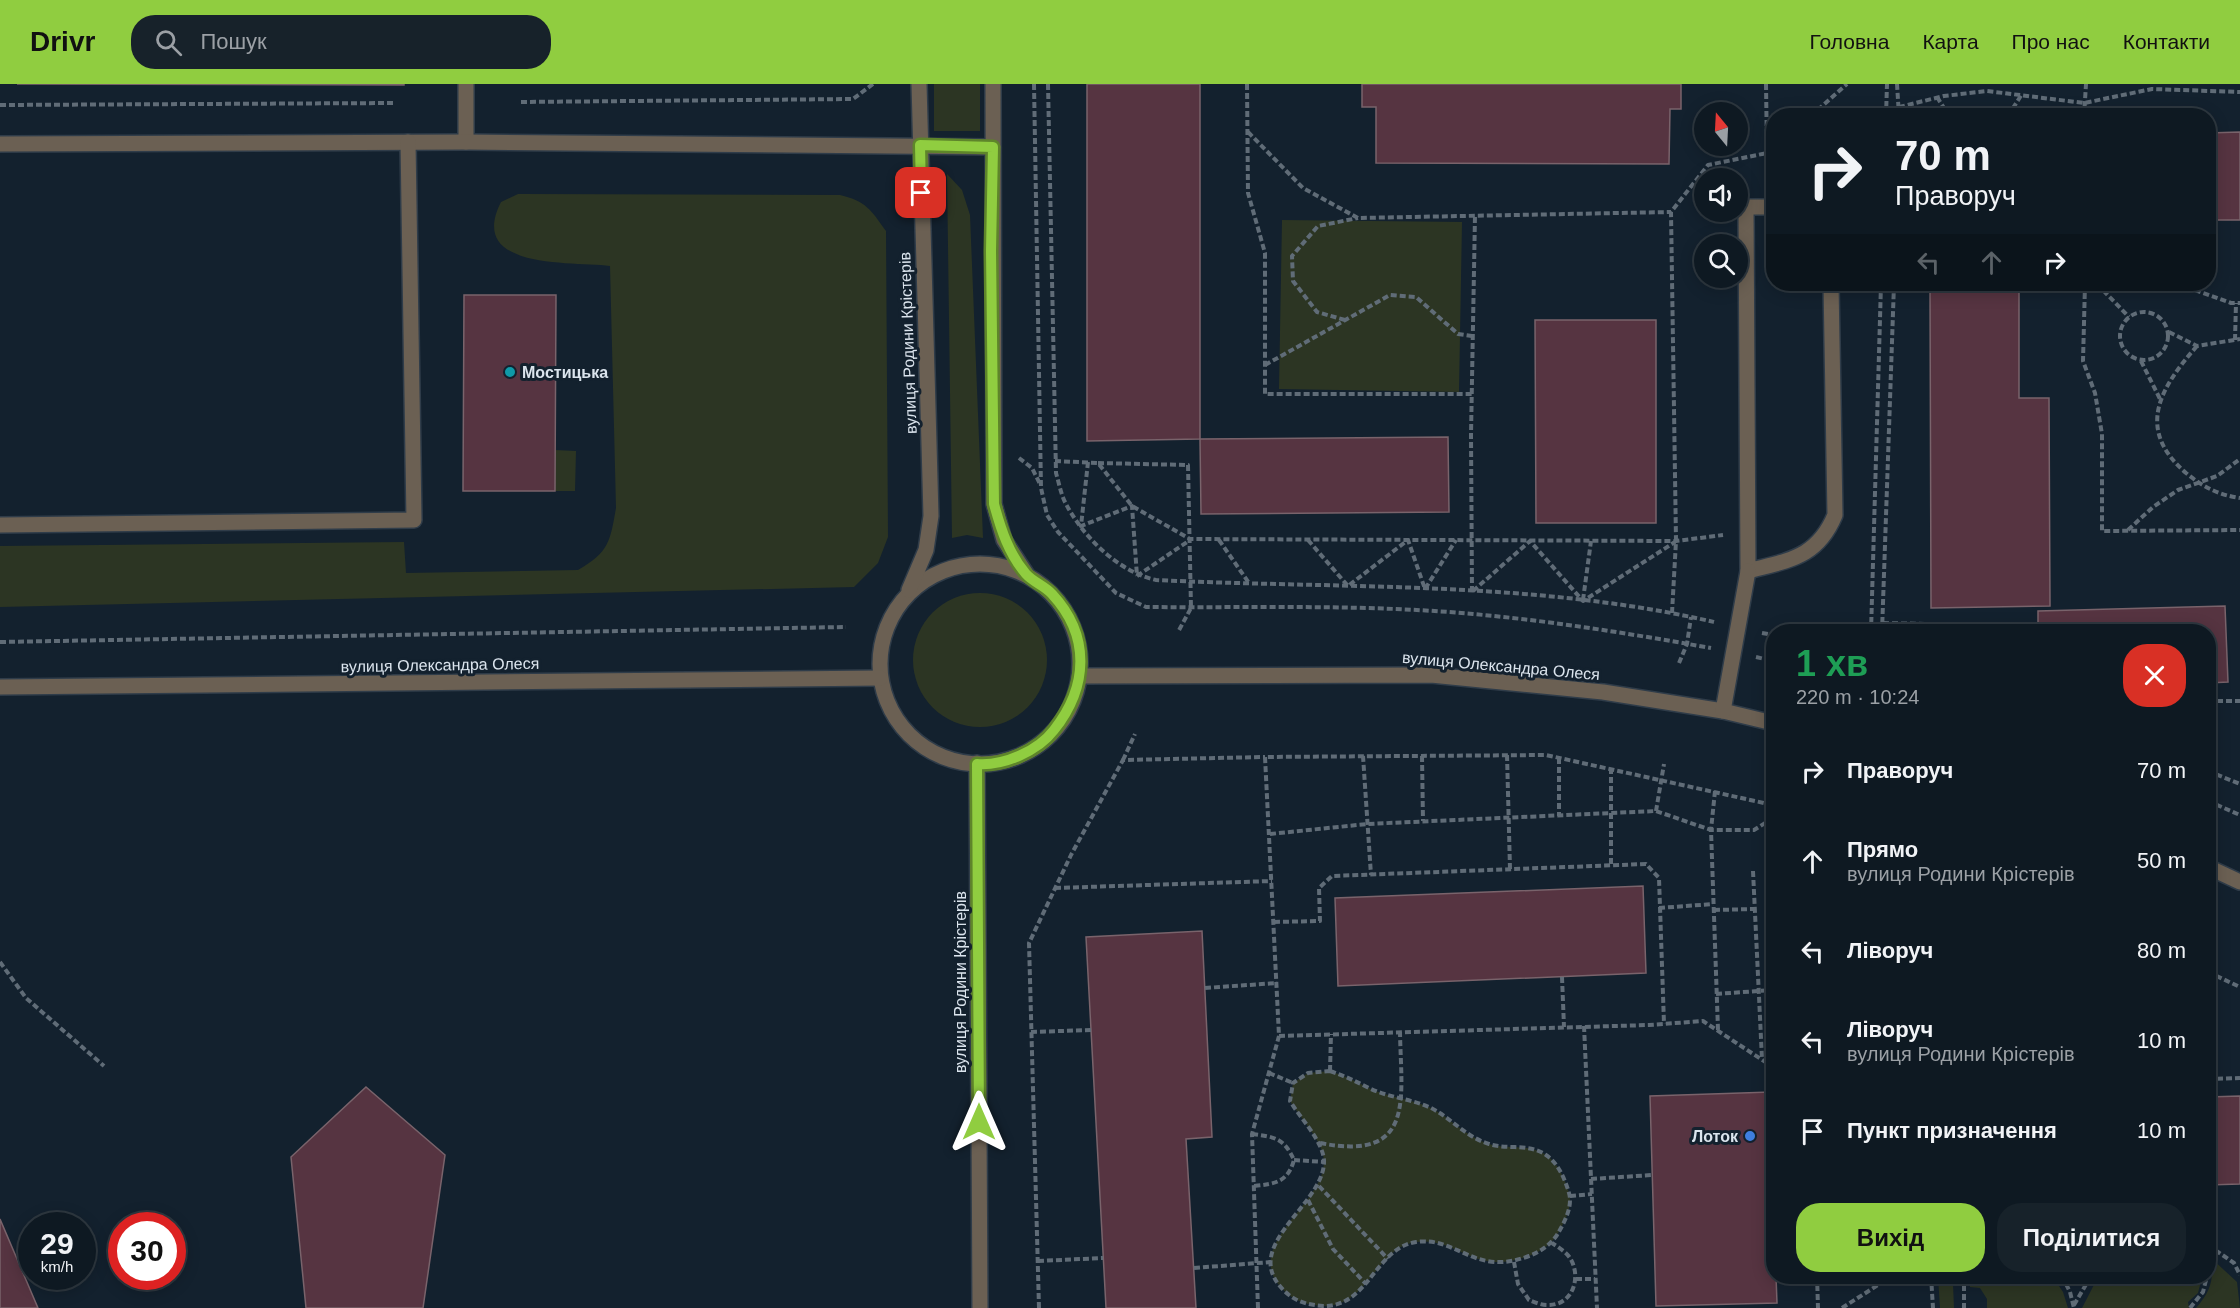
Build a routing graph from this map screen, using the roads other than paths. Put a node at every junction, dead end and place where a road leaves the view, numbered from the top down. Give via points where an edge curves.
1 (466, 84) edge
2 (919, 84) edge
3 (993, 84) edge
4 (466, 141) junction
5 (408, 142) junction
6 (0, 144) edge
7 (920, 145) junction
8 (993, 147) junction
9 (1766, 207) edge
10 (1831, 291) edge
11 (0, 525) edge
12 (1748, 571) junction
13 (1027, 575) junction
14 (906, 596) junction
15 (1080, 676) junction
16 (880, 678) junction
17 (0, 687) edge
18 (1723, 711) junction
19 (1766, 721) edge
20 (977, 764) junction
21 (2216, 871) edge
22 (2240, 882) edge
23 (980, 1308) edge

1 - 4 street
2 - 7 street, вулиця Родини Крістерів
3 - 8 street
4 - 5 street
4 - 7 street
5 - 6 street
5 - 11 street via 414,520
7 - 8 street
7 - 14 street, вулиця Родини Крістерів via 931,516 926,550
8 - 13 street via 994,504 1004,540
9 - 12 street via 1746,207
10 - 12 street via 1835,515 1819,545 1793,559
12 - 18 street
13 - 14 street via 1000,565 953,567
13 - 15 street via 1050,592 1068,615 1078,642
14 - 16 street via 886,627
15 - 18 street, вулиця Олександра Олеся via 1431,675 1603,692
15 - 20 street via 1070,710 1049,737 1020,756
16 - 17 street, вулиця Олександра Олеся
16 - 20 street via 891,711 904,730 941,756
18 - 19 street, вулиця Олександра Олеся
20 - 23 street, вулиця Родини Крістерів
21 - 22 street

